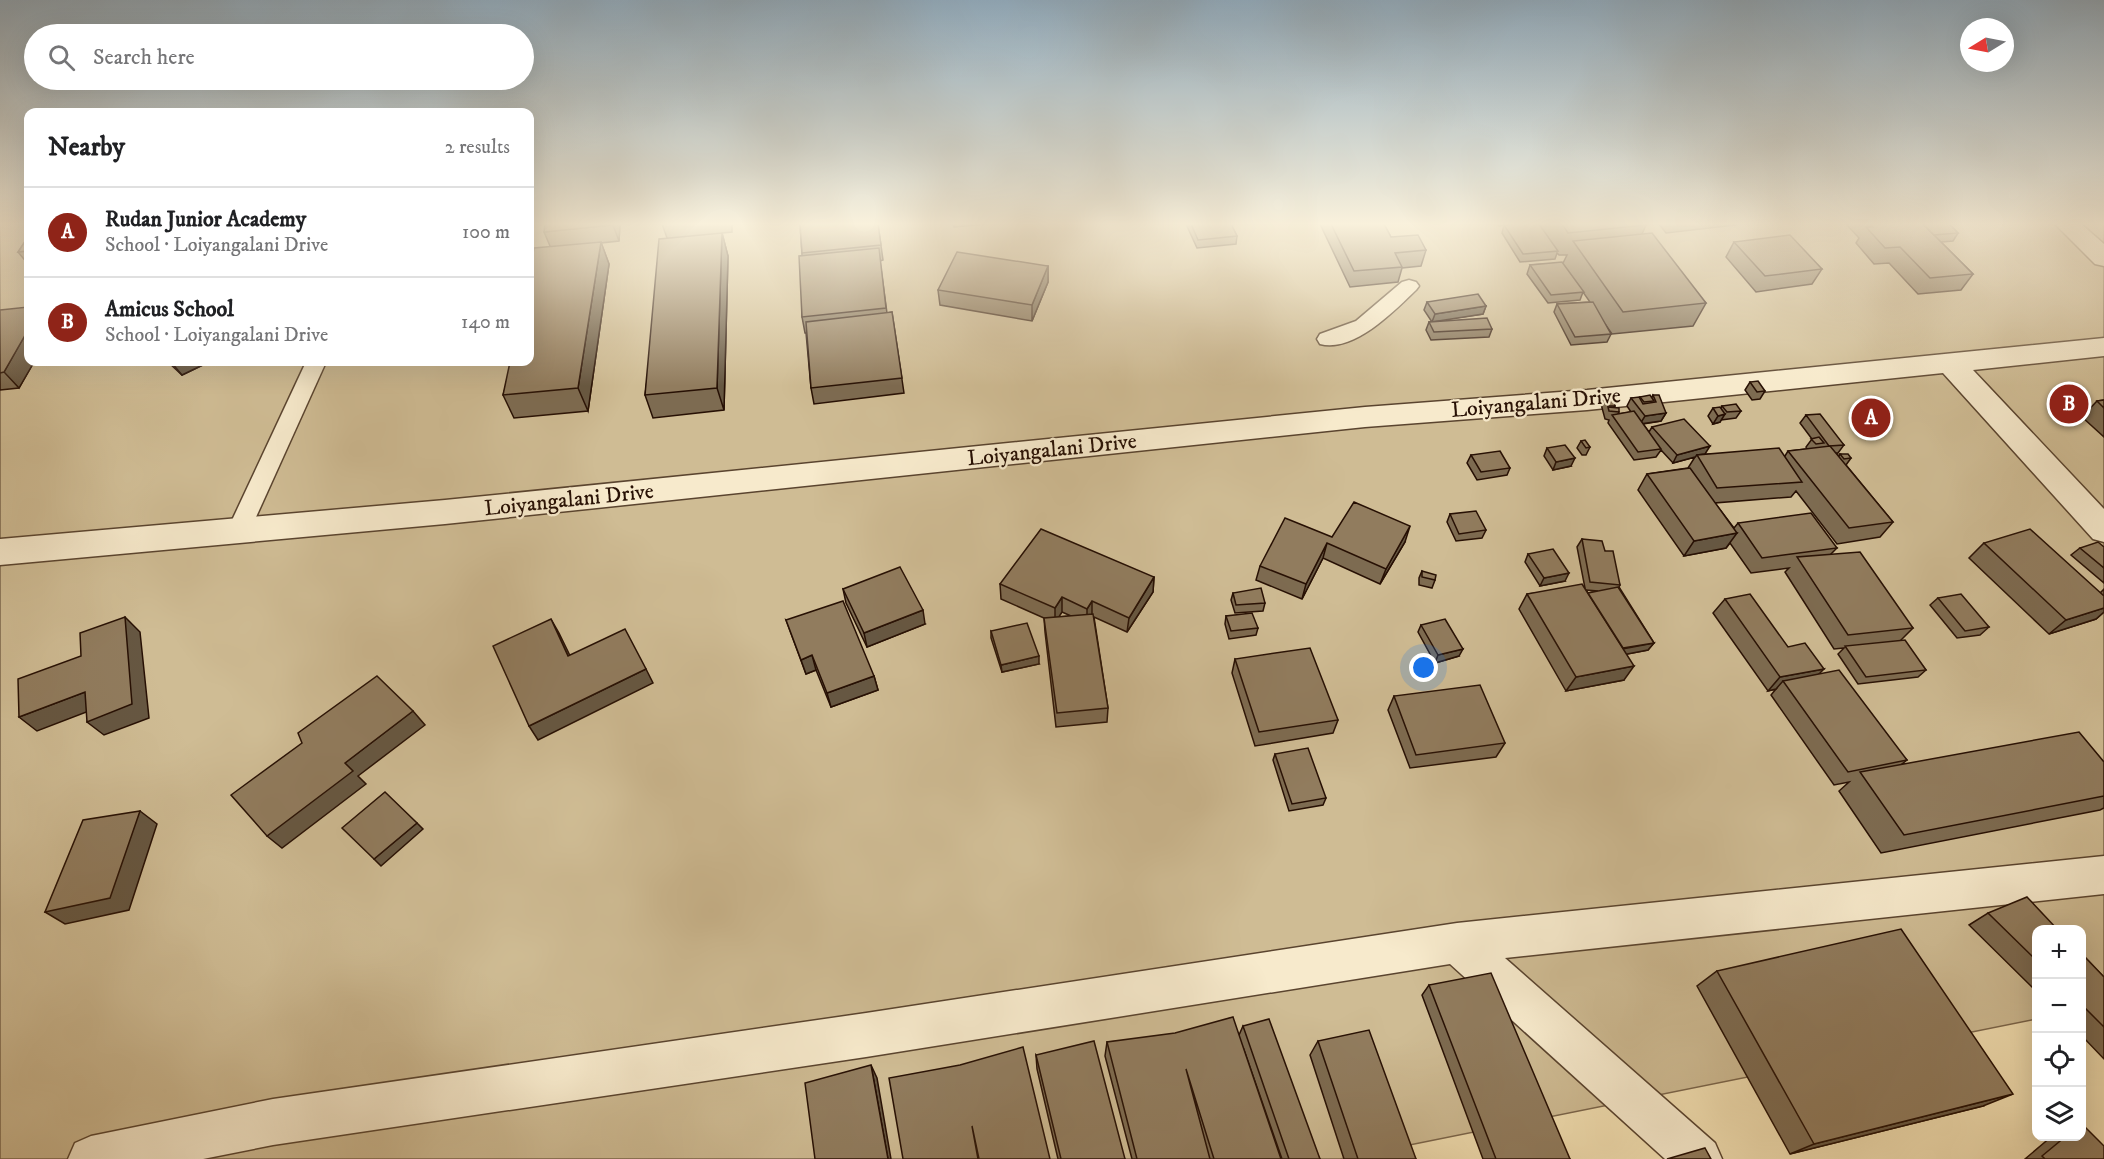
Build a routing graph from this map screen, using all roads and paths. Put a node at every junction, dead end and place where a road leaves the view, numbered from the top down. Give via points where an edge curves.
1 (1408, 286) dead end
2 (1328, 339) dead end
3 (2104, 347) edge
4 (1951, 364) junction
5 (314, 366) edge
6 (2104, 530) edge
7 (239, 531) junction
8 (0, 552) edge
9 (2104, 875) edge
10 (1457, 943) junction
11 (91, 1159) edge
12 (1699, 1159) edge

1 - 2 lane via 1375,319 1353,334
3 - 4 street, Loiyangalani Drive
4 - 6 street
4 - 7 street, Loiyangalani Drive via 1587,400 1365,417
5 - 7 lane
7 - 8 street, Loiyangalani Drive
9 - 10 street
10 - 11 street via 273,1122
10 - 12 street

